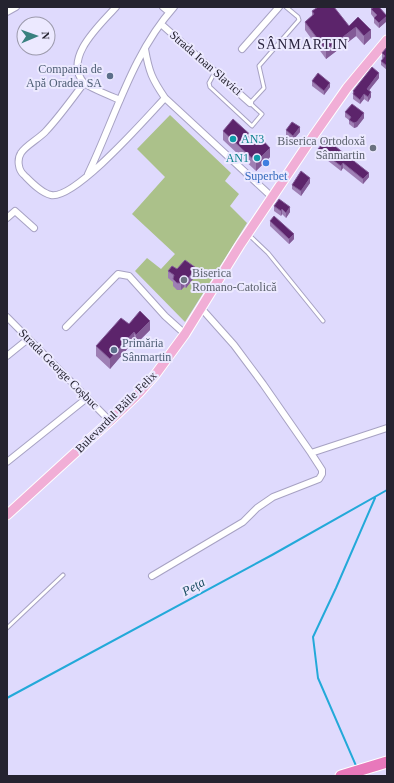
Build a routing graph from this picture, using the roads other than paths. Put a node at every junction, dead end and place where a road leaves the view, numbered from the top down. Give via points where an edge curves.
1 (16, 7) edge
2 (116, 7) edge
3 (162, 7) edge
4 (279, 7) edge
5 (286, 7) edge
6 (171, 10) edge
7 (7, 12) edge
8 (161, 24) junction
9 (387, 40) edge
10 (145, 49) junction
11 (242, 49) dead end
12 (215, 71) junction
13 (84, 83) junction
14 (165, 98) junction
15 (120, 100) junction
16 (250, 103) junction
17 (87, 176) junction
18 (272, 197) junction
19 (7, 218) edge
20 (34, 228) dead end
21 (248, 233) junction
22 (200, 308) junction
23 (7, 317) edge
24 (323, 321) dead end
25 (66, 327) dead end
26 (185, 334) junction
27 (28, 339) junction
28 (7, 356) edge
29 (87, 398) junction
30 (110, 421) junction
31 (387, 428) edge
32 (311, 453) junction
33 (7, 462) edge
34 (7, 515) edge
35 (63, 575) dead end
36 (152, 576) dead end
37 (7, 628) edge
38 (382, 764) edge
39 (345, 775) edge

1 - 7 street
2 - 13 street via 87,40 81,51 78,66
3 - 6 street, Strada Ioan Slavici
4 - 11 street
5 - 16 lane, Strada Ioan Slavici via 298,17 298,22 259,66 264,88
6 - 8 street, Strada Ioan Slavici
8 - 10 street, Strada Ioan Slavici
8 - 12 street, Strada Ioan Slavici
9 - 18 main road, Bulevardul Băile Felix via 347,88
10 - 14 street via 153,81
10 - 15 street, Strada Ioan Slavici
12 - 16 street, Strada Ioan Slavici
12 - 16 lane, Strada Ioan Slavici via 209,83 210,87 252,126 262,114
13 - 15 street
13 - 17 street via 46,132 21,153 18,162 22,174 50,195 64,192
14 - 17 street via 103,163
14 - 18 street
15 - 17 street, Strada Ioan Slavici
18 - 21 main road, Bulevardul Băile Felix
19 - 20 street via 15,211
21 - 22 main road, Bulevardul Băile Felix
21 - 24 lane via 268,253
22 - 26 main road, Bulevardul Băile Felix
22 - 32 street via 234,346
23 - 27 street, Strada George Coșbuc
25 - 26 street via 118,274 124,274 129,276
26 - 30 main road, Bulevardul Băile Felix via 156,375
27 - 28 street
27 - 29 street, Strada George Coșbuc
29 - 30 street, Strada George Coșbuc
29 - 33 street
30 - 34 main road, Bulevardul Băile Felix
31 - 32 street
32 - 36 street via 322,470 320,479 273,497 243,522
35 - 37 lane
38 - 39 highway

